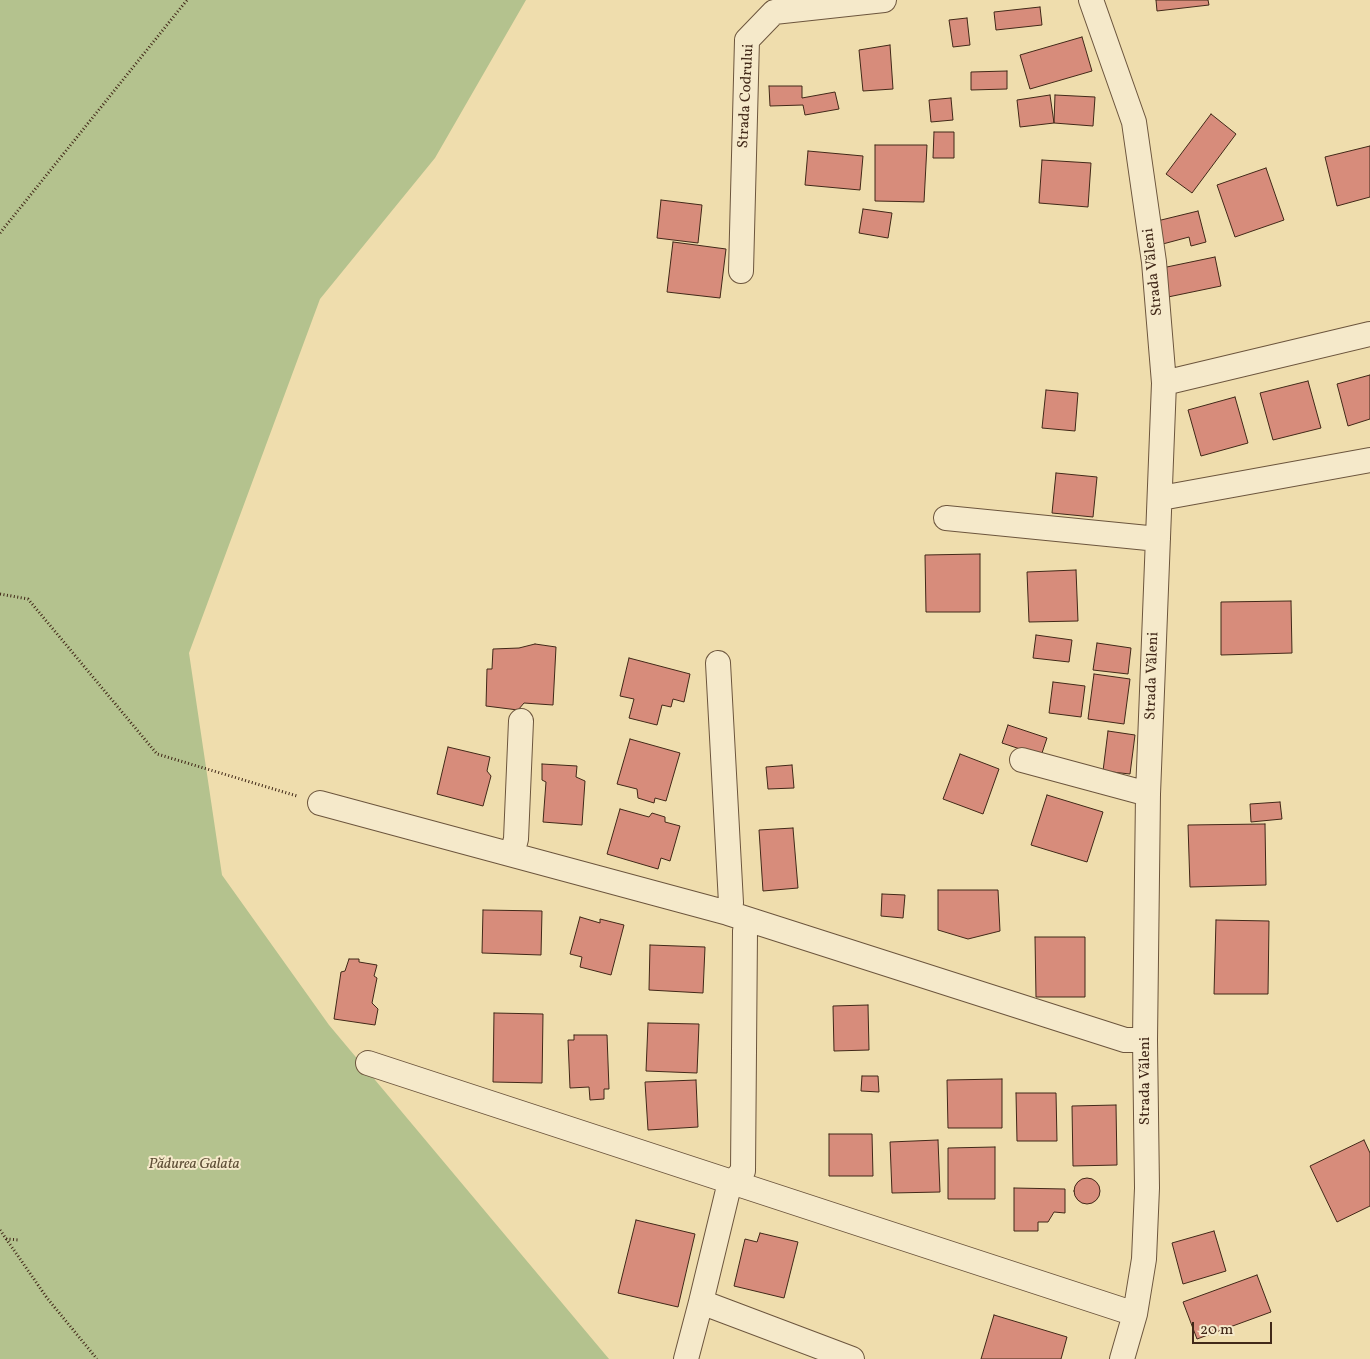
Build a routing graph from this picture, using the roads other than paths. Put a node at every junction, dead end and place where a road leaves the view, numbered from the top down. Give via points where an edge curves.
1 (884, 0) edge
2 (1091, 0) edge
3 (741, 271) dead end
4 (1370, 334) edge
5 (1164, 383) junction
6 (1370, 460) edge
7 (1161, 498) junction
8 (946, 518) dead end
9 (1158, 539) junction
10 (718, 663) dead end
11 (521, 721) dead end
12 (1022, 760) dead end
13 (1148, 794) junction
14 (320, 803) road end
15 (512, 854) junction
16 (738, 917) junction
17 (1145, 1040) junction
18 (368, 1064) dead end
19 (735, 1181) junction
20 (701, 1302) junction
21 (1135, 1314) junction
22 (686, 1359) edge
23 (852, 1359) edge
24 (1122, 1359) edge

1 - 3 street, Strada Codrului via 774,12 747,40
2 - 5 street, Strada Văleni via 1134,122 1154,262
4 - 5 street
5 - 7 street, Strada Văleni
6 - 7 street
7 - 9 street, Strada Văleni
8 - 9 street
9 - 13 street, Strada Văleni
10 - 16 street via 731,903
11 - 15 street via 516,839
12 - 13 street
13 - 17 street, Strada Văleni
14 - 15 street
15 - 16 street
16 - 17 street via 1125,1040
16 - 19 street via 745,932 743,1171
17 - 21 street, Strada Văleni via 1147,1188 1144,1259
18 - 19 street
19 - 20 street via 728,1186
19 - 21 street
20 - 22 street
20 - 23 street
21 - 24 street, Strada Văleni

